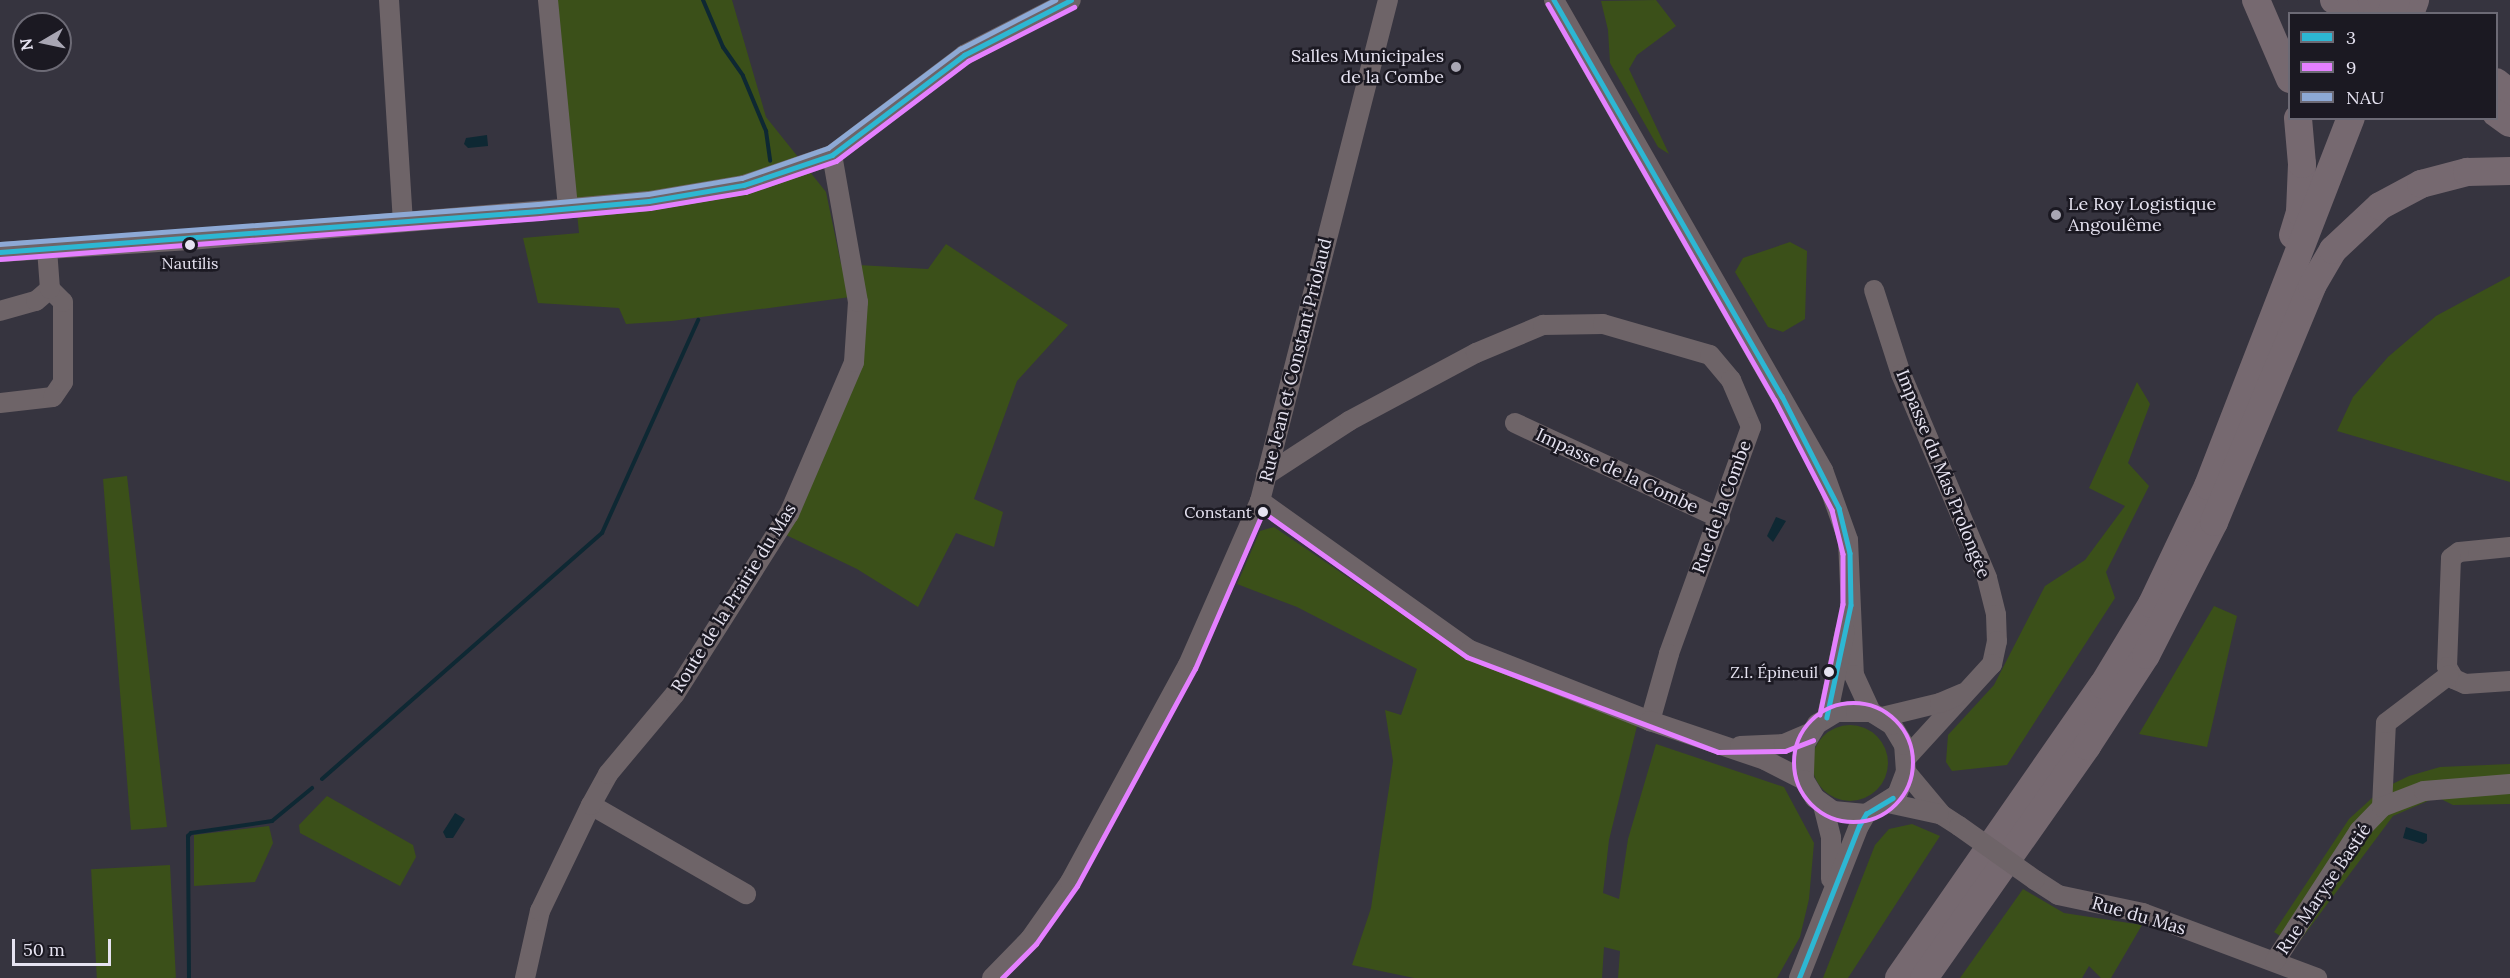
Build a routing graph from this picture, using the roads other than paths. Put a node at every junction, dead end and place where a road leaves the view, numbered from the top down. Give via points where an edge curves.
1 (389, 0) edge
2 (548, 0) edge
3 (1071, 0) edge
4 (1389, 0) edge
5 (1554, 0) edge
6 (2256, 0) edge
7 (2334, 0) edge
8 (2372, 0) edge
9 (2390, 0) edge
10 (2350, 12) edge
11 (2388, 12) edge
12 (2406, 12) edge
13 (2288, 77) edge
14 (2298, 120) edge
15 (2350, 120) edge
16 (2367, 120) edge
17 (832, 155) junction
18 (2510, 171) edge
19 (568, 208) junction
20 (403, 221) junction
21 (47, 249) junction
22 (0, 252) edge
23 (50, 289) junction
24 (1874, 290) dead end
25 (0, 312) edge
26 (0, 403) edge
27 (1515, 423) dead end
28 (2253, 427) junction
29 (1266, 475) junction
30 (2208, 486) junction
31 (1260, 501) junction
32 (1720, 518) junction
33 (2510, 547) edge
34 (1851, 605) junction
35 (2449, 675) junction
36 (2510, 681) edge
37 (1971, 689) junction
38 (1876, 715) junction
39 (1827, 717) junction
40 (1650, 721) junction
41 (1810, 733) junction
42 (1720, 746) junction
43 (1907, 765) junction
44 (1804, 780) junction
45 (2510, 784) edge
46 (1888, 804) junction
47 (591, 805) junction
48 (1823, 805) junction
49 (2382, 807) junction
50 (1866, 814) junction
51 (1942, 815) junction
52 (1832, 890) junction
53 (746, 894) dead end
54 (2276, 961) junction
55 (525, 978) edge
56 (992, 978) edge
57 (1799, 978) edge
58 (1899, 978) edge
59 (1924, 978) edge
60 (2318, 978) edge

1 - 20 street
2 - 19 street
3 - 17 street via 957,59
4 - 29 street, Rue Jean et Constant Priolaud
5 - 34 street via 1823,470 1848,540
6 - 13 highway
7 - 10 highway
8 - 11 highway
9 - 12 highway
14 - 30 highway via 2300,212
15 - 30 highway
16 - 28 highway via 2278,350
17 - 19 street via 787,173 728,189
17 - 47 street, Route de la Prairie du Mas via 858,302 854,362 789,513 680,686 608,774
18 - 28 highway via 2467,172 2421,184 2380,206 2347,234 2312,286
19 - 20 street
20 - 21 street
21 - 22 street
21 - 23 street
23 - 25 street via 36,301
23 - 26 street via 63,302 63,382 53,397
24 - 37 street, Impasse du Mas Prolongée via 1901,374 1987,578 1997,641 1992,664
27 - 32 street, Impasse de la Combe
28 - 59 highway via 2214,522 2146,655 2081,755
29 - 31 street, Rue Jean et Constant Priolaud
29 - 32 street, Rue de la Combe via 1349,421 1510,337 1543,325 1603,324 1710,355 1731,380 1751,427
30 - 58 highway via 2152,604 2103,685
31 - 40 street via 1470,650
31 - 56 street, Rue Jean et Constant Priolaud via 1188,665 1070,882 1030,939
32 - 40 street, Rue de la Combe via 1669,654
33 - 35 street via 2459,552 2451,558
34 - 38 street via 1854,675
34 - 39 street
35 - 36 street via 2465,684
35 - 49 street via 2386,723
37 - 38 street via 1940,703
37 - 43 street, Impasse du Mas Prolongée
38 - 39 street via 1848,710
38 - 43 street via 1899,734
39 - 41 street
40 - 42 street
41 - 42 street via 1784,744
41 - 44 street via 1802,756
42 - 44 street via 1765,760
43 - 46 street
43 - 51 street, Rue du Mas
44 - 48 street
45 - 49 street, Rue Maryse Bastié via 2424,790
46 - 50 street
46 - 51 street, Rue du Mas
47 - 53 street
47 - 55 street, Route de la Prairie du Mas via 540,911
48 - 50 street via 1844,815
48 - 52 street via 1831,837
49 - 54 street, Rue Maryse Bastié via 2359,831
50 - 52 street
51 - 54 street, Rue du Mas, bridge via 2058,895 2143,913
52 - 57 street
54 - 60 street, Rue du Mas

